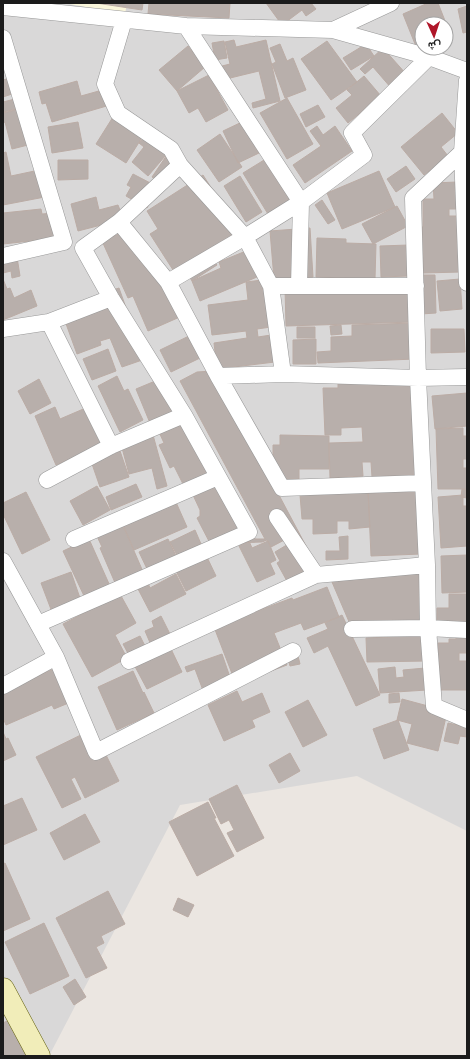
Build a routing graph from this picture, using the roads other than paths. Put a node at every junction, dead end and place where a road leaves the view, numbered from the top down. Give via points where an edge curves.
1 (385, 4) edge
2 (3, 7) edge
3 (124, 20) junction
4 (186, 26) junction
5 (333, 30) junction
6 (3, 38) edge
7 (429, 57) junction
8 (467, 71) edge
9 (467, 80) edge
10 (462, 152) junction
11 (180, 165) junction
12 (302, 202) junction
13 (119, 222) junction
14 (245, 237) junction
15 (64, 242) junction
16 (83, 248) junction
17 (3, 256) edge
18 (168, 282) junction
19 (467, 283) edge
20 (271, 286) junction
21 (299, 286) junction
22 (416, 286) junction
23 (111, 298) junction
24 (49, 322) junction
25 (3, 329) edge
26 (283, 374) junction
27 (218, 376) junction
28 (467, 377) edge
29 (418, 378) junction
30 (184, 415) junction
31 (111, 446) junction
32 (218, 477) junction
33 (47, 480) dead end
34 (423, 483) junction
35 (277, 517) dead end
36 (74, 539) dead end
37 (3, 561) edge
38 (427, 565) junction
39 (316, 575) junction
40 (38, 624) junction
41 (428, 628) junction
42 (352, 629) dead end
43 (467, 630) edge
44 (293, 651) dead end
45 (56, 657) junction
46 (129, 661) dead end
47 (3, 686) edge
48 (467, 720) edge
49 (3, 989) edge
50 (38, 1056) edge

1 - 5 street
2 - 3 street
3 - 4 street
3 - 11 street via 105,84 118,112 171,149
4 - 5 street
4 - 12 street
5 - 7 street
6 - 15 street
7 - 8 street
7 - 12 street via 352,133 364,155
9 - 10 street
10 - 19 street
10 - 22 street via 413,198
11 - 13 street
11 - 14 street
12 - 14 street
12 - 21 street
13 - 16 street
13 - 18 street
14 - 18 street
14 - 20 street
15 - 16 street
15 - 17 street
16 - 23 street
18 - 27 street
20 - 21 street
20 - 26 street
21 - 22 street
22 - 29 street
23 - 24 street
23 - 30 street
24 - 25 street
24 - 31 street
26 - 27 street
26 - 29 street
27 - 34 street via 282,488
28 - 29 street
29 - 34 street
30 - 31 street
30 - 32 street
31 - 33 street
32 - 36 street
32 - 40 street via 249,532
34 - 38 street
35 - 39 street
37 - 40 street
38 - 39 street
38 - 41 street
39 - 46 street
40 - 45 street
41 - 42 street
41 - 43 street
41 - 48 street via 434,706
44 - 45 street via 96,752
45 - 47 street
49 - 50 street

